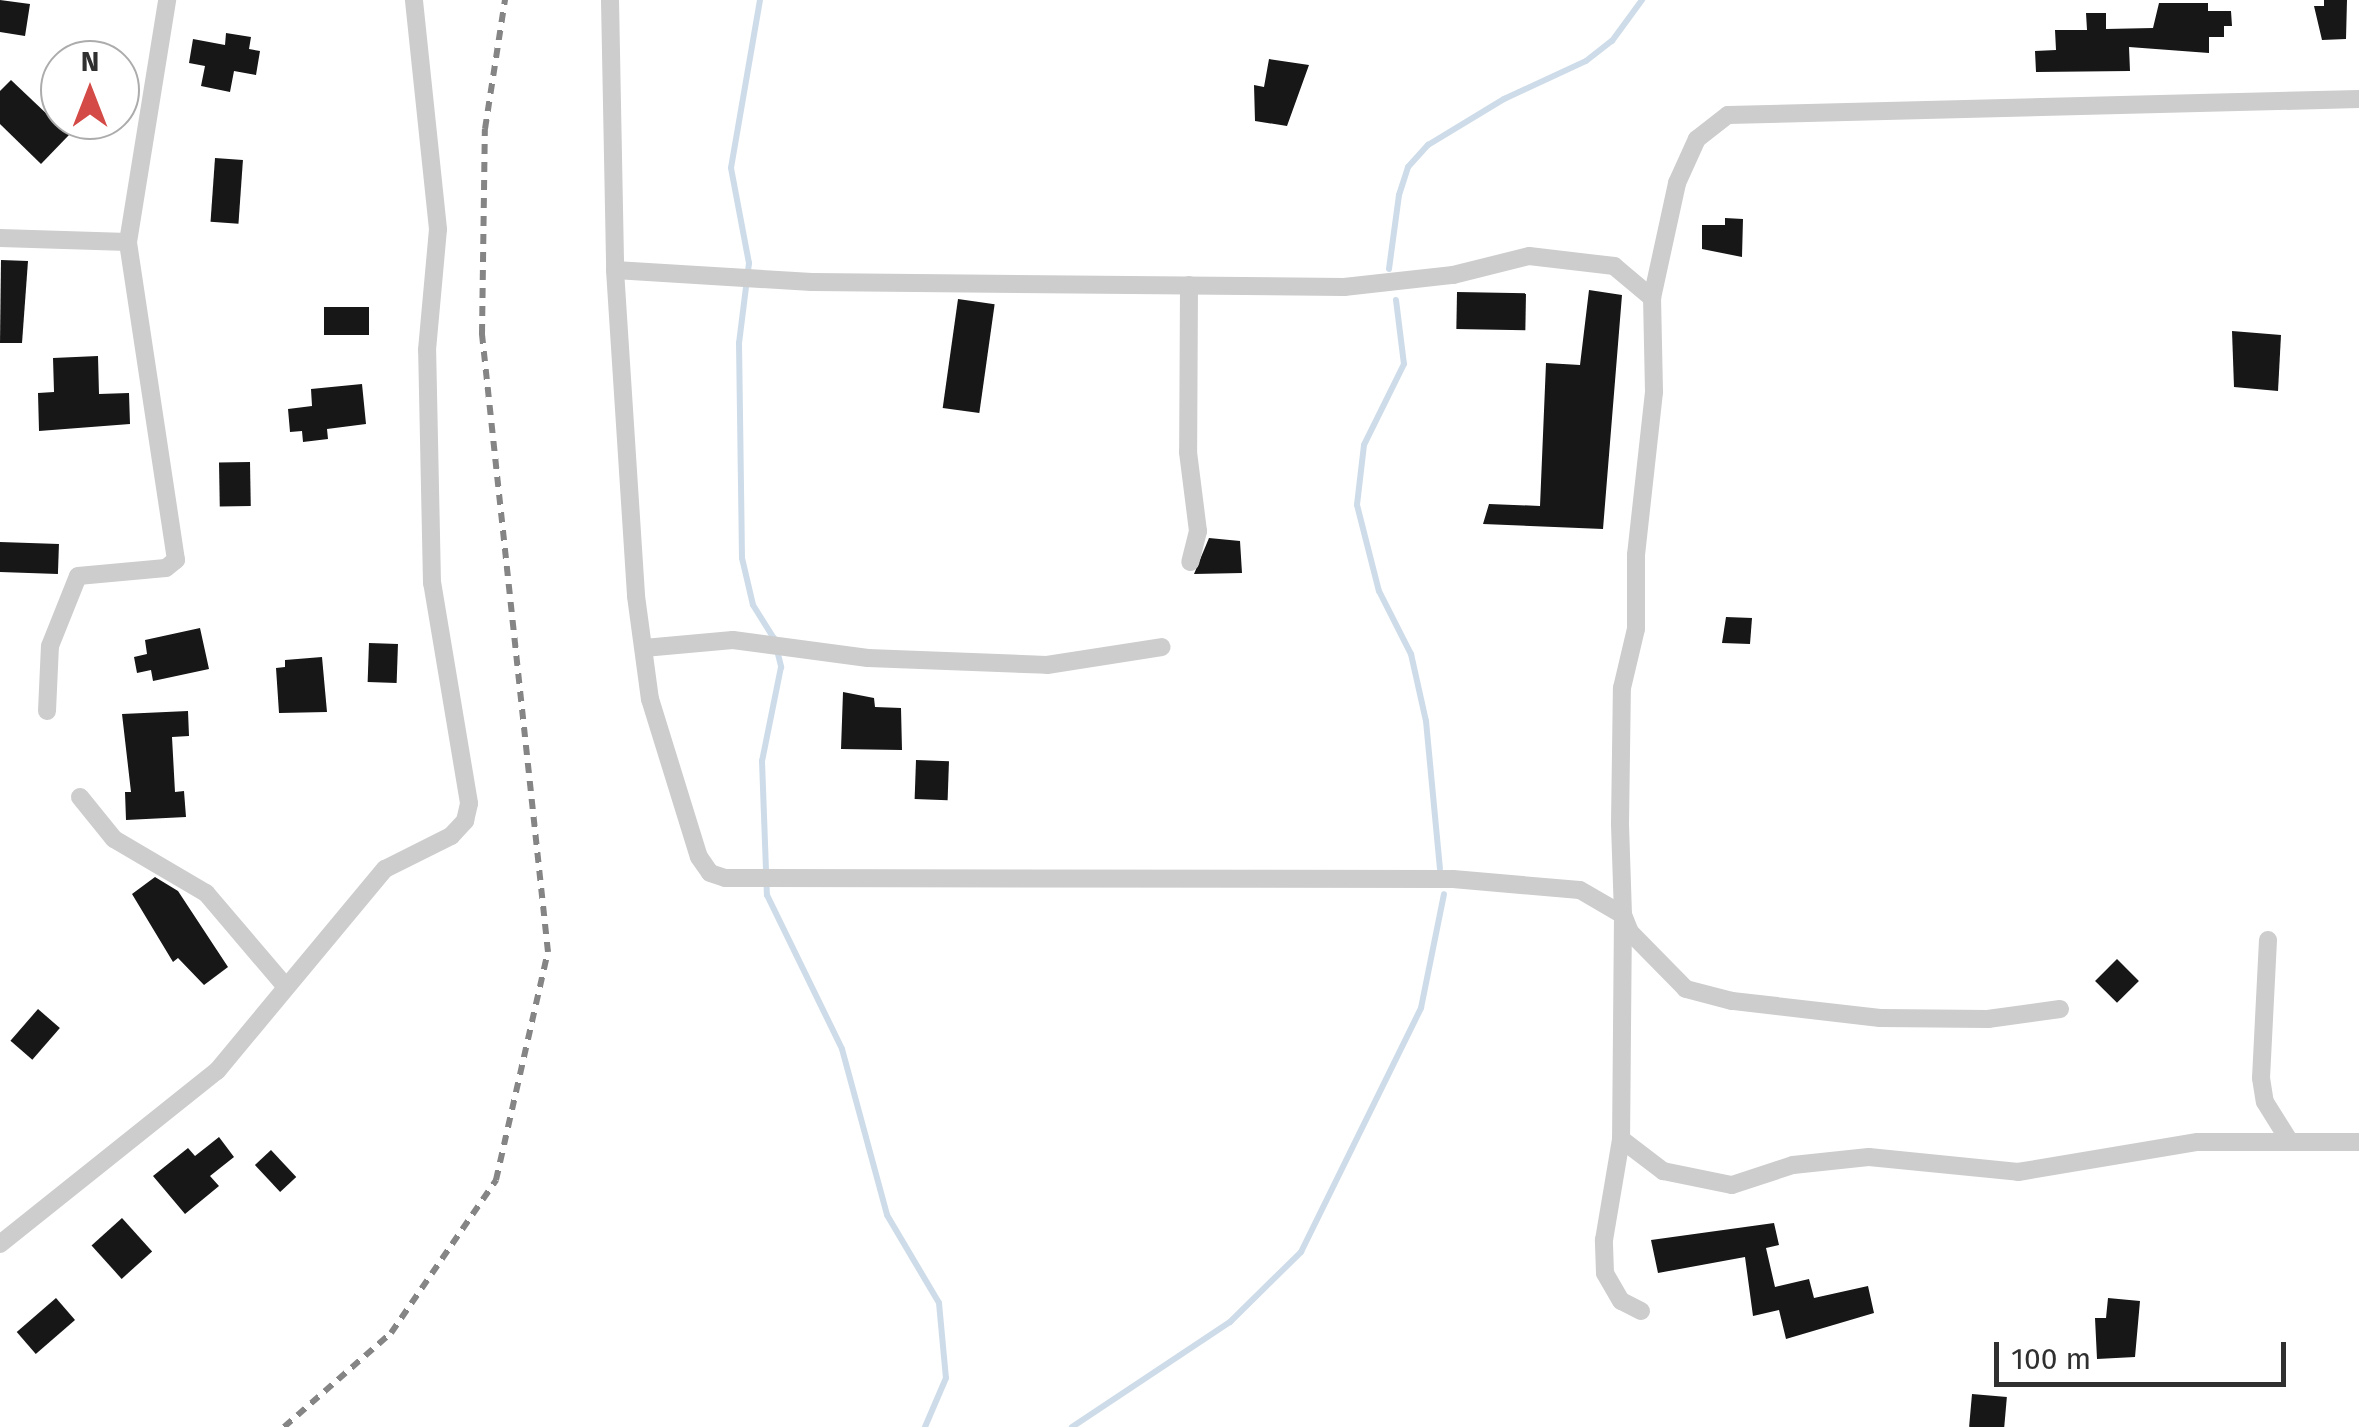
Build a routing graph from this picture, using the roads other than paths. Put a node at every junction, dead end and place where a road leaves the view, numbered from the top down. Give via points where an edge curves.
1 (167, 0) edge
2 (414, 0) edge
3 (610, 0) edge
4 (2359, 99) edge
5 (0, 238) edge
6 (128, 242) junction
7 (615, 270) junction
8 (1189, 285) junction
9 (1652, 298) junction
10 (1190, 562) dead end
11 (1162, 646) dead end
12 (644, 648) junction
13 (46, 711) dead end
14 (80, 797) dead end
15 (1624, 916) junction
16 (2268, 940) dead end
17 (286, 987) junction
18 (2060, 1009) dead end
19 (1621, 1139) junction
20 (2290, 1142) junction
21 (2359, 1142) edge
22 (0, 1244) edge
23 (1641, 1311) dead end

1 - 6 street
2 - 17 street via 438,229 426,350 432,583 469,803 465,821 451,836 386,868
3 - 7 street
4 - 9 street via 1728,115 1697,139 1677,183
5 - 6 street
6 - 13 street via 176,560 166,568 78,576 50,646
7 - 8 street via 830,282
7 - 12 street
8 - 9 street via 1380,285 1529,256 1614,266
8 - 10 street via 1188,452 1198,531
9 - 15 street via 1654,392 1636,556 1636,629 1622,688
11 - 12 street via 1047,665 868,658 732,640
12 - 15 street via 650,699 699,857 710,873 725,878 1454,878 1555,883
14 - 17 street via 114,839 206,893
15 - 18 street via 1630,932 1695,994 1880,1018 1988,1019
15 - 19 street
16 - 20 street via 2260,1078 2265,1102
17 - 22 street via 217,1071
19 - 20 street via 1663,1171 1732,1184 1855,1158 2018,1172 2182,1144
19 - 23 street via 1605,1273 1621,1301
20 - 21 street

